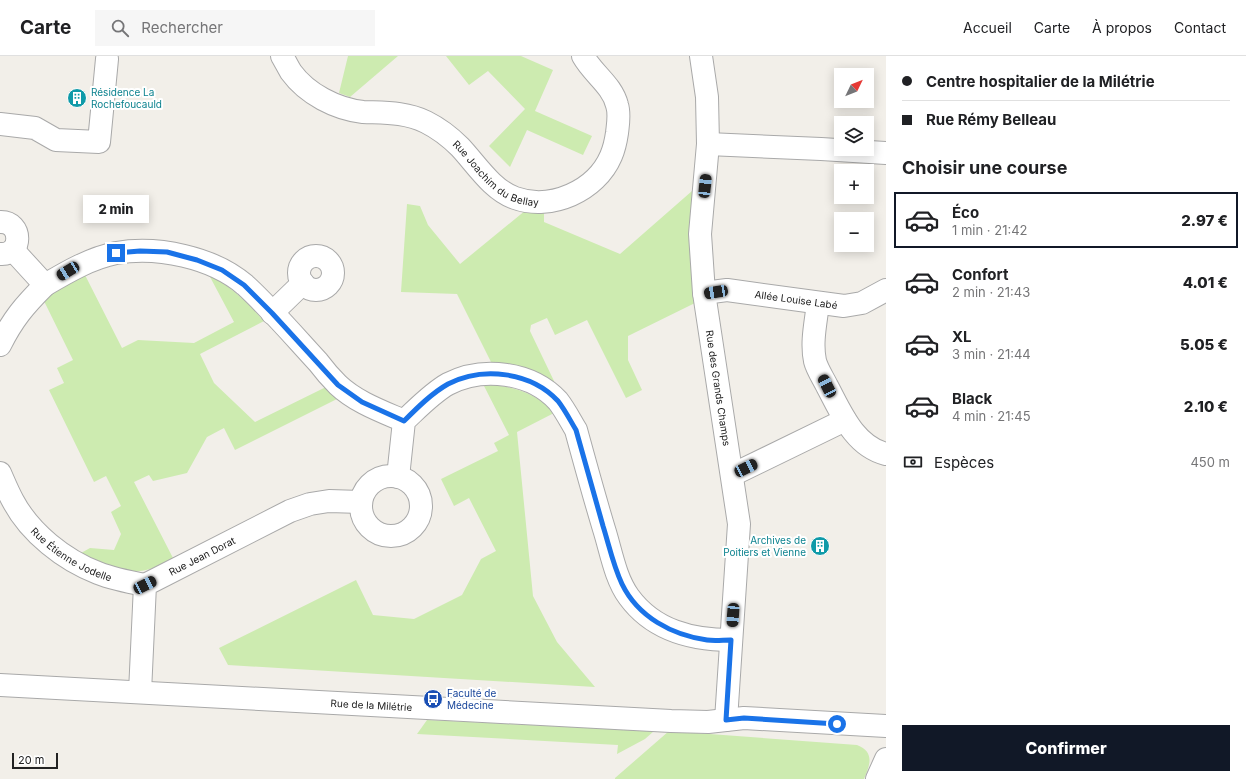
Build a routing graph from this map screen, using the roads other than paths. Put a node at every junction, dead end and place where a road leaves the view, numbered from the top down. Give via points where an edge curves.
1 (282, 56) edge
2 (583, 56) edge
3 (701, 56) edge
4 (107, 59) dead end
5 (0, 124) edge
6 (708, 144) junction
7 (886, 153) edge
8 (0, 222) edge
9 (6, 252) edge
10 (303, 283) dead end
11 (45, 285) junction
12 (886, 290) edge
13 (704, 293) junction
14 (818, 302) junction
15 (272, 313) junction
16 (0, 345) edge
17 (845, 420) junction
18 (404, 421) junction
19 (886, 454) edge
20 (0, 473) edge
21 (732, 475) junction
22 (398, 477) junction
23 (361, 502) junction
24 (6, 505) edge
25 (145, 585) junction
26 (731, 640) junction
27 (0, 685) edge
28 (140, 692) junction
29 (726, 720) junction
30 (886, 726) edge
31 (886, 759) edge
32 (877, 779) edge

1 - 2 street, Rue Joachim du Bellay via 291,72 304,86 322,99 362,112 408,115 426,122 442,131 458,145 498,188 514,198 531,202 558,200 578,192 591,183 612,156 618,107 613,94
3 - 6 street, Rue des Grands Champs via 707,96
4 - 5 street via 99,142 56,140 35,128
6 - 7 street
6 - 13 street, Rue des Grands Champs via 700,234
8 - 9 street via 9,224 16,231 18,241
9 - 11 street
10 - 15 street
11 - 15 street via 68,271 116,253 167,252 222,270 244,285
11 - 16 street via 25,305 10,325
12 - 14 street, Allée Louise Labé via 853,305
13 - 14 street, Allée Louise Labé via 727,290
13 - 21 street, Rue des Grands Champs
14 - 17 street via 813,344 815,363
15 - 18 street via 338,385 362,402
17 - 19 street via 858,437
17 - 21 street
18 - 22 street
18 - 26 street via 446,385 473,375 490,374 522,378 546,391 558,401 576,430 615,566 629,596 655,622 672,630 708,640
20 - 24 street, Rue Étienne Jodelle
21 - 26 street, Rue des Grands Champs via 739,524
22 - 23 street via 386,476 374,481 365,490
22 - 23 street via 407,480 414,487 421,504 416,523 409,530 400,535 380,534 365,521
23 - 25 street, Rue Jean Dorat via 329,501 290,511
24 - 25 street, Rue Étienne Jodelle via 63,555 98,573
25 - 28 street
26 - 29 street, Rue des Grands Champs
27 - 28 street, Rue de la Milétrie
28 - 29 street, Rue de la Milétrie via 678,721
29 - 30 street, Rue de la Milétrie via 744,718
31 - 32 street

